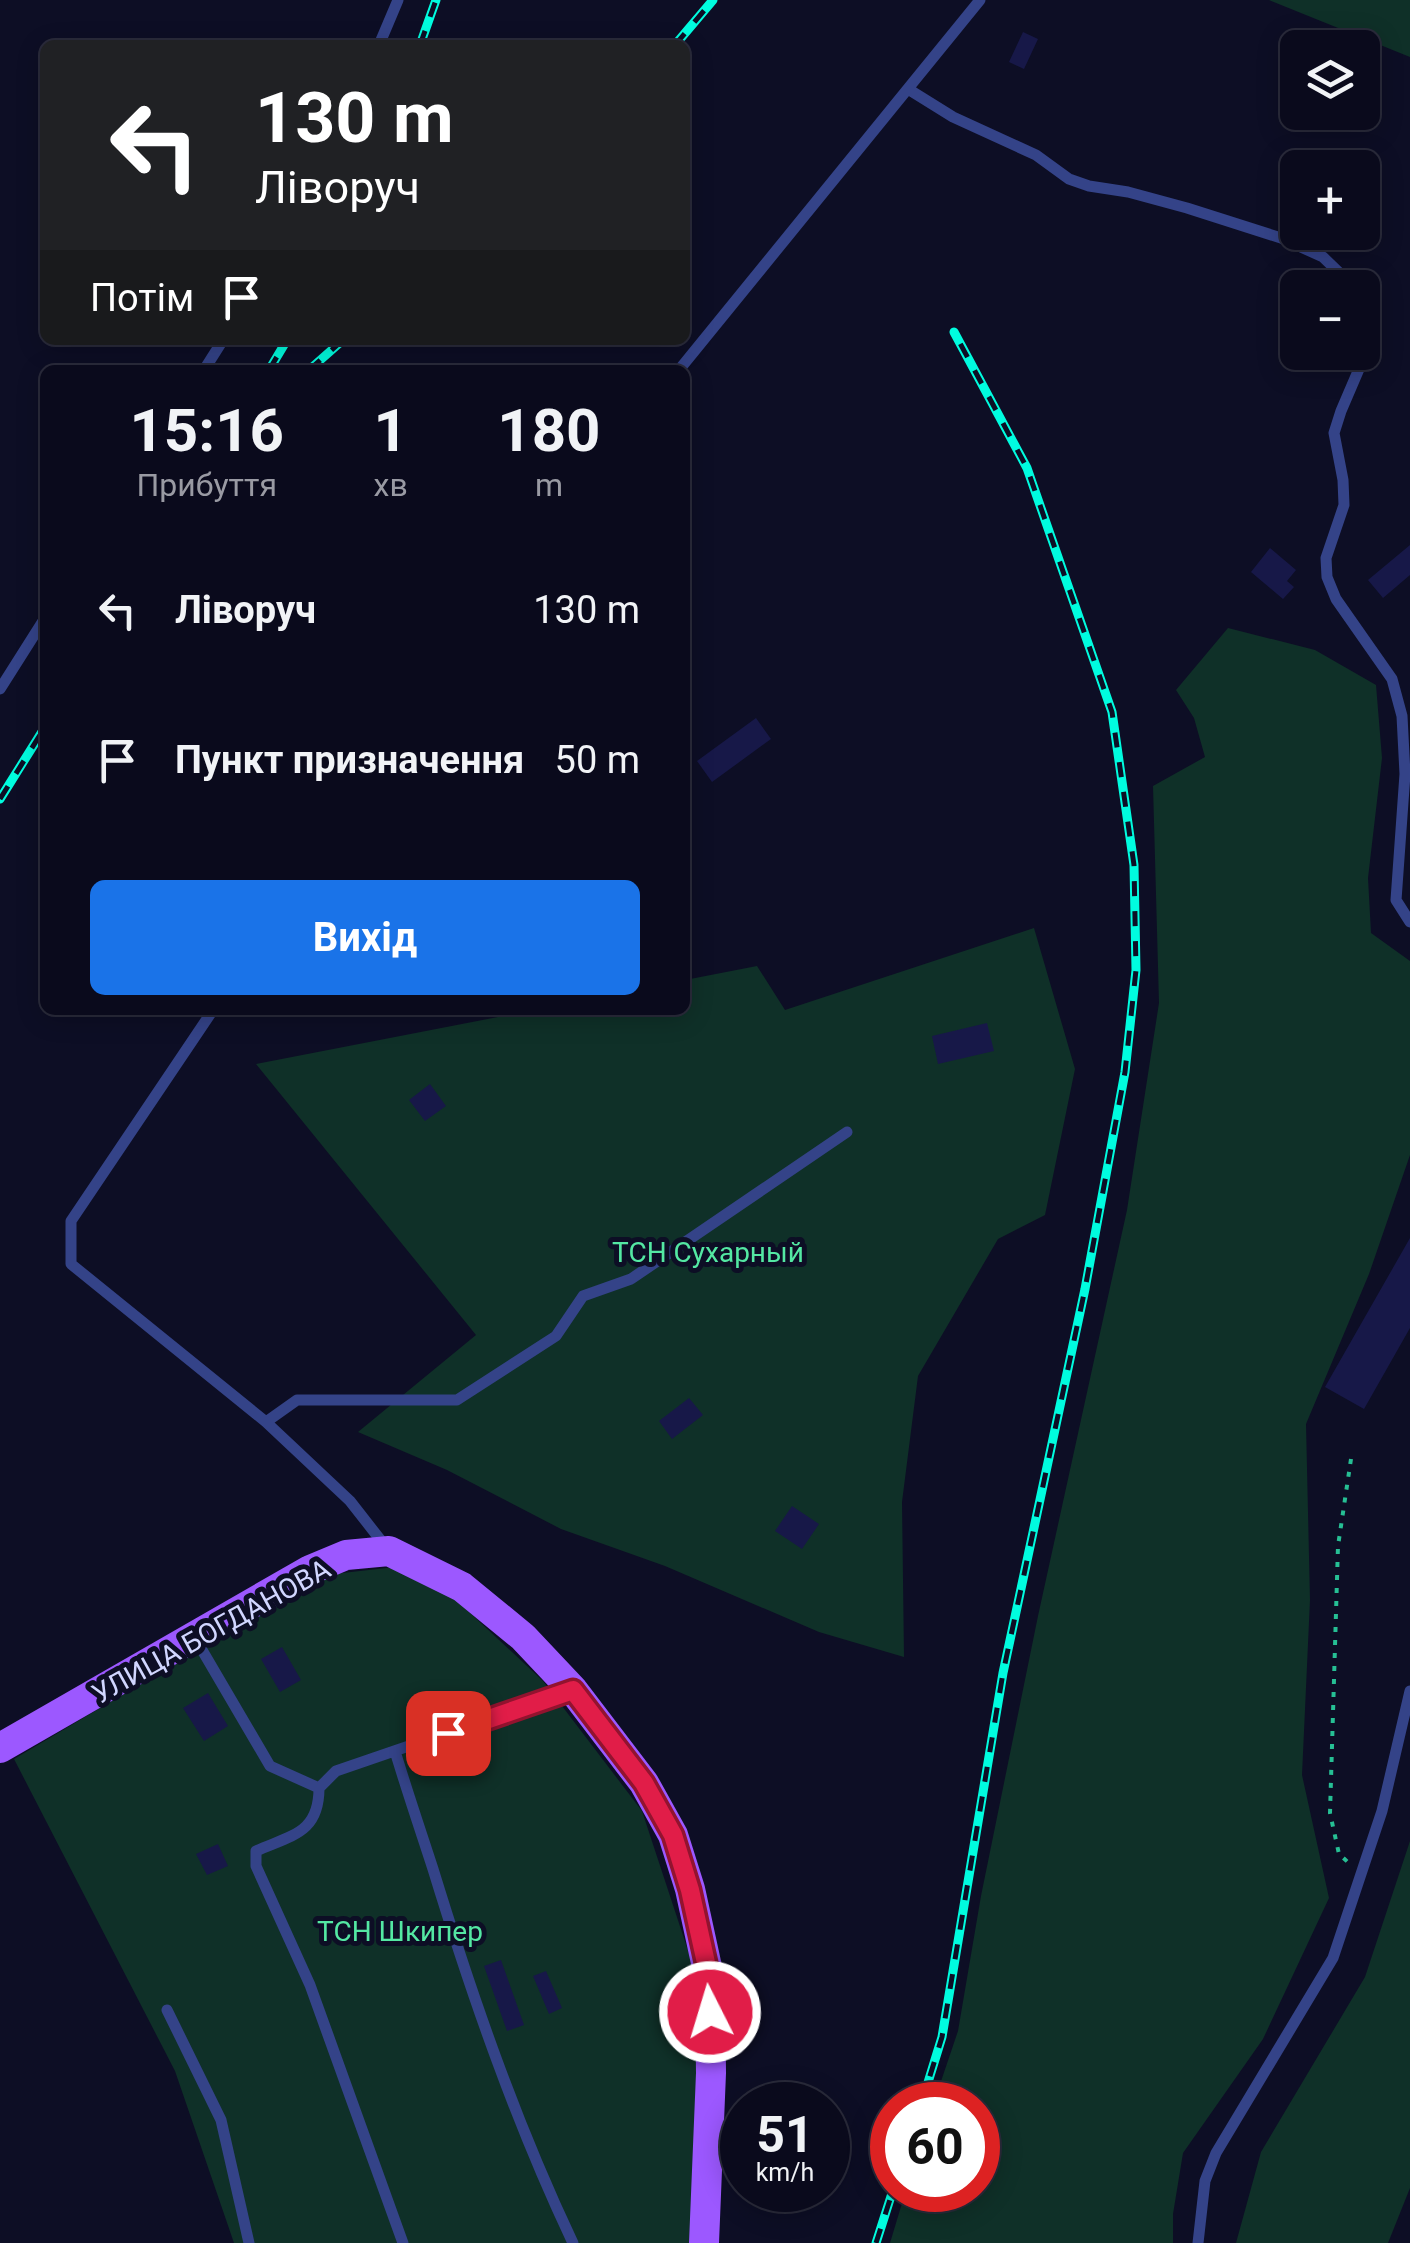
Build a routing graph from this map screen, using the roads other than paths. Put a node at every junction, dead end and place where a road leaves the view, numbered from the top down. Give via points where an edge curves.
1 (398, 0) edge
2 (980, 0) edge
3 (381, 40) edge
4 (908, 89) junction
5 (1338, 270) edge
6 (683, 365) edge
7 (1359, 370) edge
8 (40, 626) edge
9 (0, 688) edge
10 (1410, 922) edge
11 (210, 1015) edge
12 (847, 1132) dead end
13 (266, 1422) junction
14 (389, 1550) junction
15 (195, 1638) junction
16 (573, 1690) junction
17 (1410, 1691) edge
18 (0, 1748) edge
19 (396, 1751) junction
20 (319, 1788) junction
21 (168, 2010) dead end
22 (249, 2243) edge
23 (403, 2243) edge
24 (574, 2243) edge
25 (704, 2243) edge
26 (1198, 2243) edge

1 - 3 lane
2 - 4 lane
4 - 5 lane via 1036,154 1069,179 1280,238
4 - 6 lane
7 - 10 lane via 1334,434 1344,505 1326,558 1327,577 1392,679 1402,716 1396,900
8 - 9 lane
11 - 13 lane via 70,1222 71,1264
12 - 13 lane via 631,1279 584,1296 556,1336 458,1400 298,1400
13 - 14 lane via 350,1501
14 - 15 main road, УЛИЦА БОГДАНОВА via 346,1555 310,1570
14 - 16 main road via 462,1587
15 - 18 main road, УЛИЦА БОГДАНОВА
15 - 20 lane via 270,1766
16 - 19 lane
16 - 25 main road via 644,1783 673,1835 690,1890 710,1981
17 - 26 lane via 1382,1811 1333,1958 1216,2152 1205,2181
19 - 20 lane via 336,1771
19 - 24 lane via 468,1980 541,2175
20 - 23 lane via 319,1809 306,1828 256,1851 256,1866 310,1985
21 - 22 lane via 221,2120

